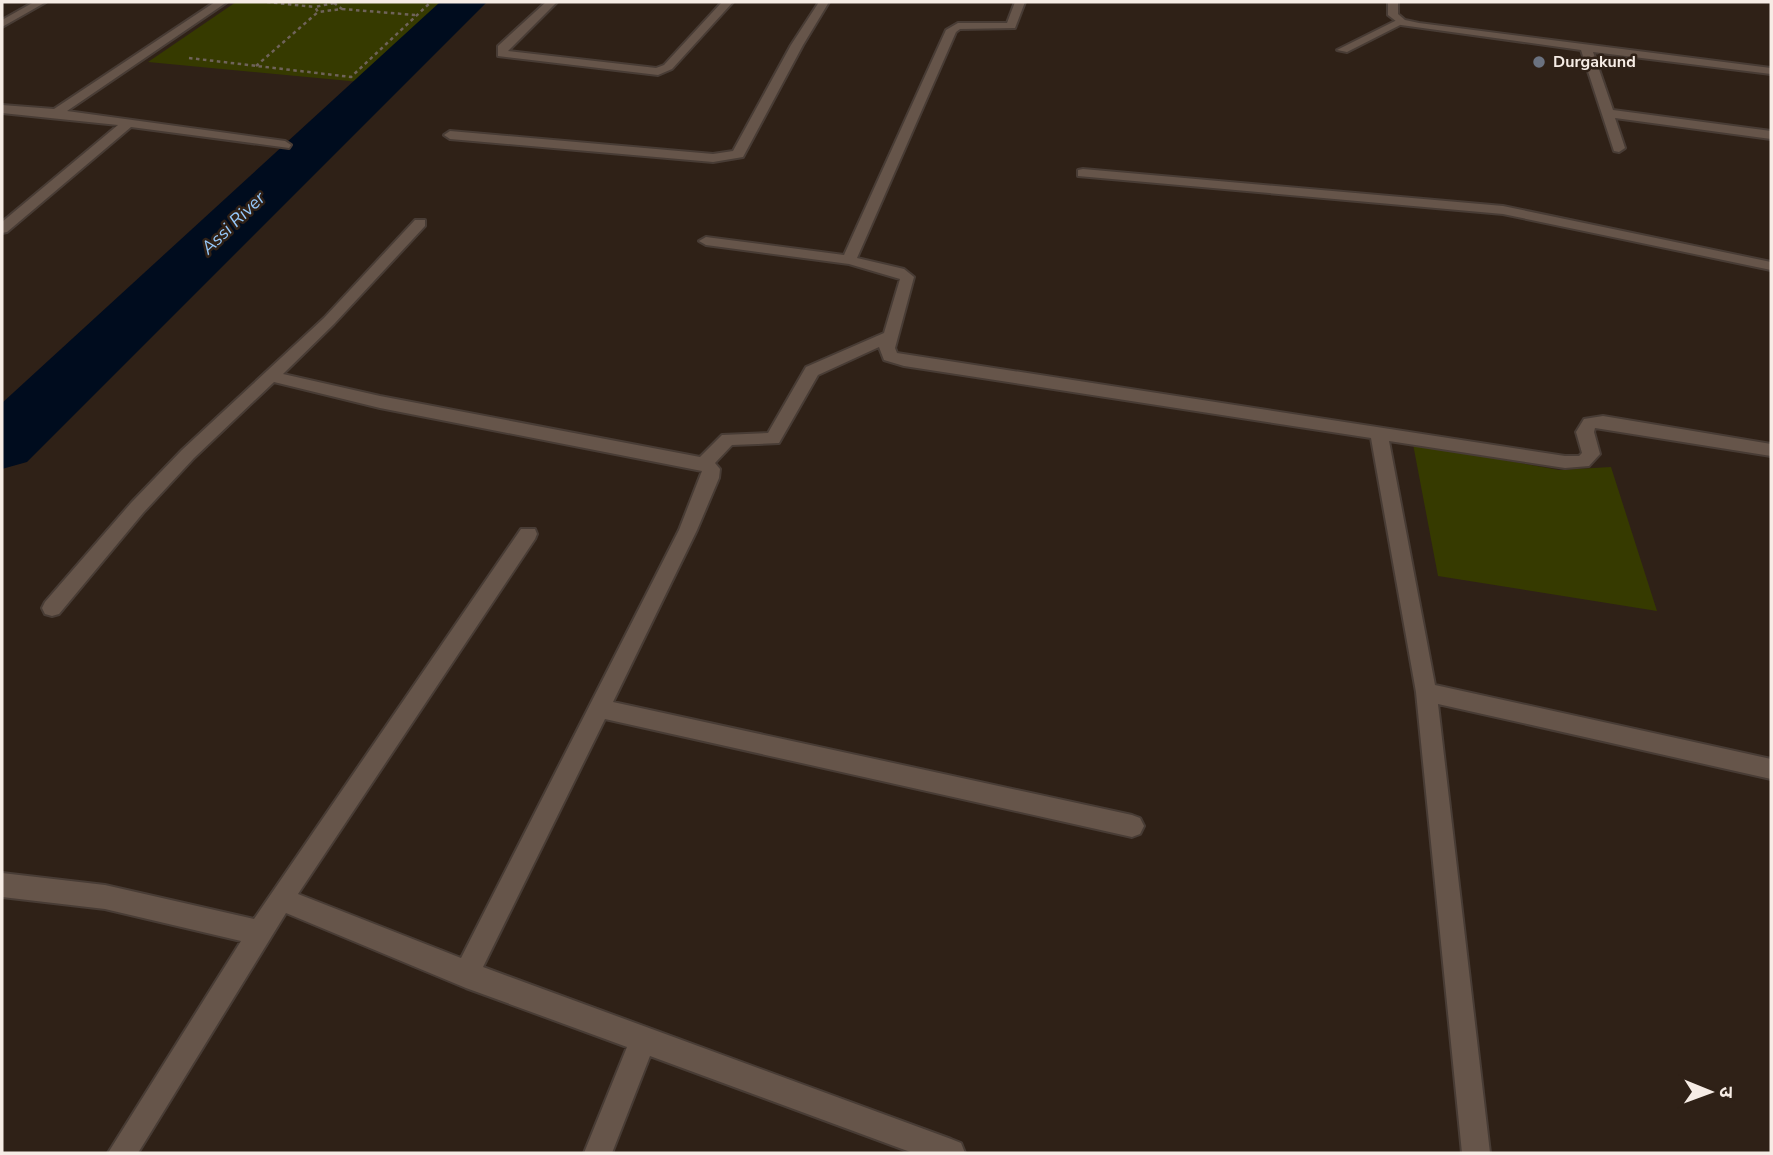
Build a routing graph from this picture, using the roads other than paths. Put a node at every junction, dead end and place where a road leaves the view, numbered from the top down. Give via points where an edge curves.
1 (41, 2) edge
2 (222, 2) edge
3 (552, 2) edge
4 (728, 2) edge
5 (824, 2) edge
6 (1020, 2) edge
7 (1393, 2) edge
8 (1401, 22) junction
9 (2, 24) edge
10 (1586, 47) junction
11 (1343, 50) dead end
12 (1771, 71) edge
13 (2, 109) edge
14 (56, 113) junction
15 (1607, 113) junction
16 (127, 124) junction
17 (450, 135) dead end
18 (1771, 135) edge
19 (285, 145) dead end
20 (1619, 148) dead end
21 (1083, 173) dead end
22 (419, 223) dead end
23 (2, 229) edge
24 (706, 241) dead end
25 (849, 260) junction
26 (1771, 266) edge
27 (891, 336) junction
28 (271, 376) junction
29 (1379, 434) junction
30 (1771, 450) edge
31 (704, 464) junction
32 (528, 534) dead end
33 (52, 608) dead end
34 (1426, 692) junction
35 (599, 708) junction
36 (1771, 769) edge
37 (1132, 826) dead end
38 (2, 885) edge
39 (281, 899) junction
40 (260, 933) junction
41 (466, 975) junction
42 (642, 1042) junction
43 (122, 1153) edge
44 (598, 1153) edge
45 (951, 1153) edge
46 (1476, 1153) edge

1 - 9 street
2 - 14 street
3 - 4 street via 502,48 502,54 658,72 668,67
5 - 17 street via 738,154 713,158
6 - 25 street via 1011,26 958,26 951,30
7 - 8 street via 1393,15
8 - 10 street
8 - 11 street
10 - 12 street
10 - 15 street
13 - 14 street
14 - 16 street
15 - 18 street
15 - 20 street
16 - 19 street
16 - 23 street
21 - 26 street via 1503,210
22 - 28 street via 376,273
24 - 25 street
25 - 27 street via 907,277
27 - 29 street via 890,356 904,361
27 - 31 street via 812,371 773,439 728,439
28 - 31 street via 380,402
28 - 33 street via 137,508
29 - 30 street via 1583,462 1591,454 1586,432 1590,424 1603,422
29 - 34 street
31 - 35 street via 711,469 710,478 688,530
32 - 39 street
34 - 36 street
34 - 46 street
35 - 37 street
35 - 41 street
38 - 40 street via 105,897
39 - 40 street
39 - 41 street
40 - 43 street
41 - 42 street
42 - 44 street
42 - 45 street

